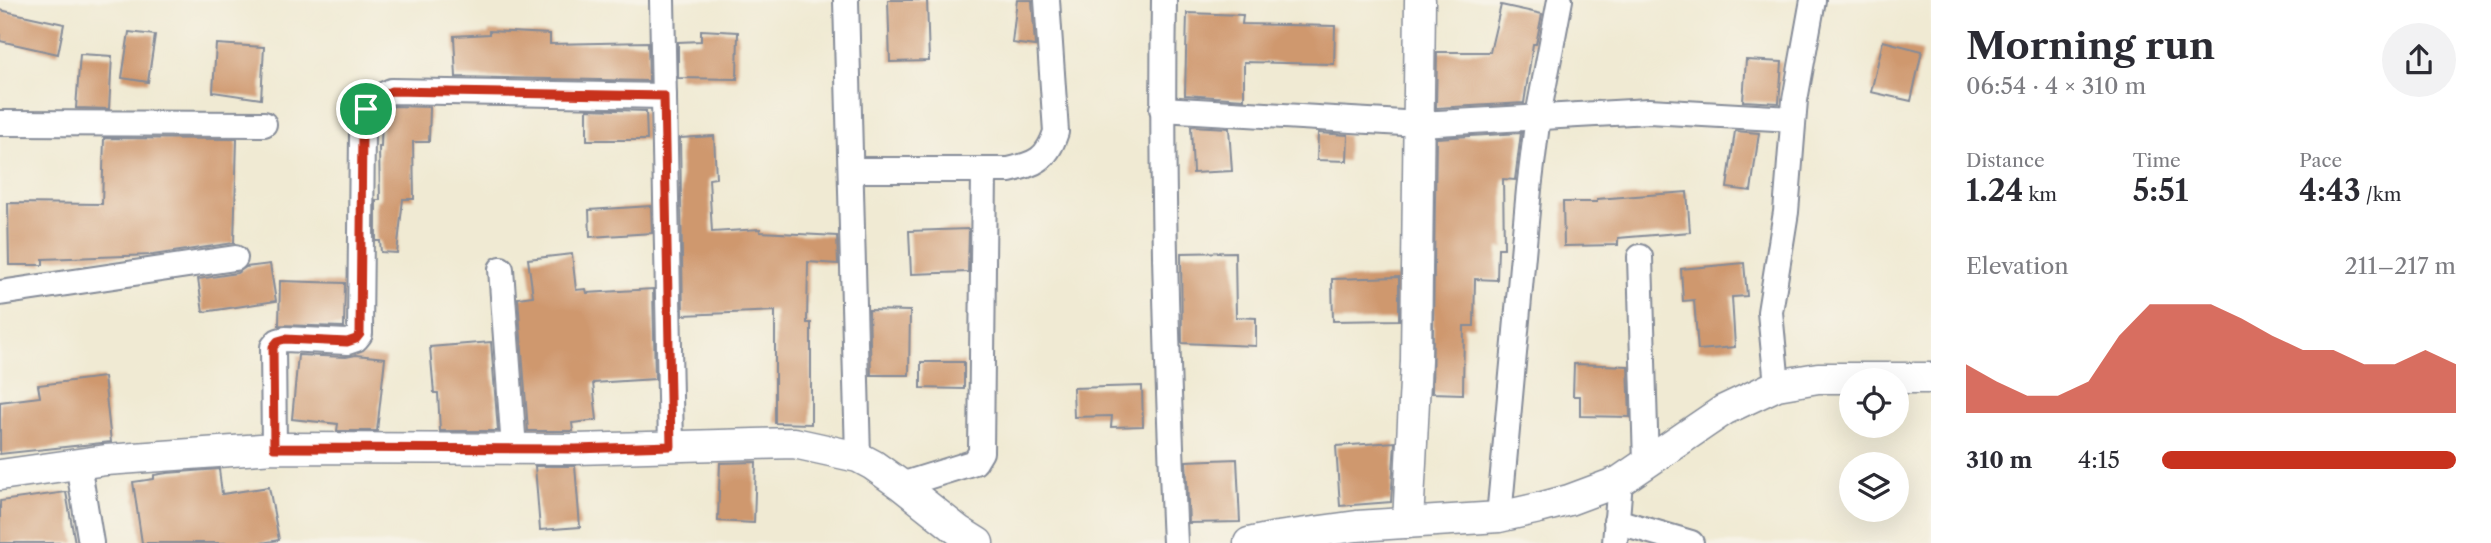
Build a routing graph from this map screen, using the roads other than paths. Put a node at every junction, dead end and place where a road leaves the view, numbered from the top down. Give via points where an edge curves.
1 (662, 0) edge
2 (846, 0) edge
3 (1046, 0) edge
4 (1164, 0) edge
5 (1420, 0) edge
6 (1560, 0) edge
7 (1813, 0) edge
8 (664, 96) junction
9 (1162, 109) junction
10 (1538, 116) junction
11 (1793, 119) junction
12 (0, 123) edge
13 (264, 124) dead end
14 (1420, 124) junction
15 (851, 170) junction
16 (984, 171) junction
17 (1640, 257) dead end
18 (234, 258) dead end
19 (501, 269) dead end
20 (0, 293) edge
21 (1931, 378) edge
22 (1777, 385) junction
23 (671, 446) junction
24 (274, 448) junction
25 (514, 449) junction
26 (858, 457) junction
27 (78, 463) junction
28 (1646, 464) junction
29 (0, 475) edge
30 (1620, 481) junction
31 (901, 485) junction
32 (1499, 517) junction
33 (1408, 523) junction
34 (1615, 532) edge
35 (91, 543) edge
36 (978, 543) edge
37 (1175, 543) edge
38 (1249, 543) edge
39 (1690, 543) edge

1 - 8 street
2 - 15 street
3 - 16 street via 1056,132 1051,148 1027,166
4 - 9 street
5 - 14 street
6 - 10 street
7 - 11 street
8 - 23 street
8 - 24 street via 391,91 375,98 366,109 362,133 360,334 347,342 285,339 273,347
9 - 14 street
9 - 37 street
10 - 11 street via 1649,111
10 - 14 street
10 - 32 street
11 - 22 street via 1786,212 1770,312
12 - 13 street
14 - 33 street
15 - 16 street
15 - 26 street
16 - 31 street via 981,452 975,462
17 - 28 street
18 - 20 street
19 - 25 street
21 - 22 street via 1829,378
22 - 28 street via 1724,410
23 - 25 street
23 - 26 street via 794,443
24 - 25 street
24 - 27 street
26 - 31 street
27 - 29 street
27 - 35 street
28 - 30 street
30 - 32 street via 1569,500
30 - 34 street
31 - 36 street
32 - 33 street
33 - 38 street
34 - 39 street

